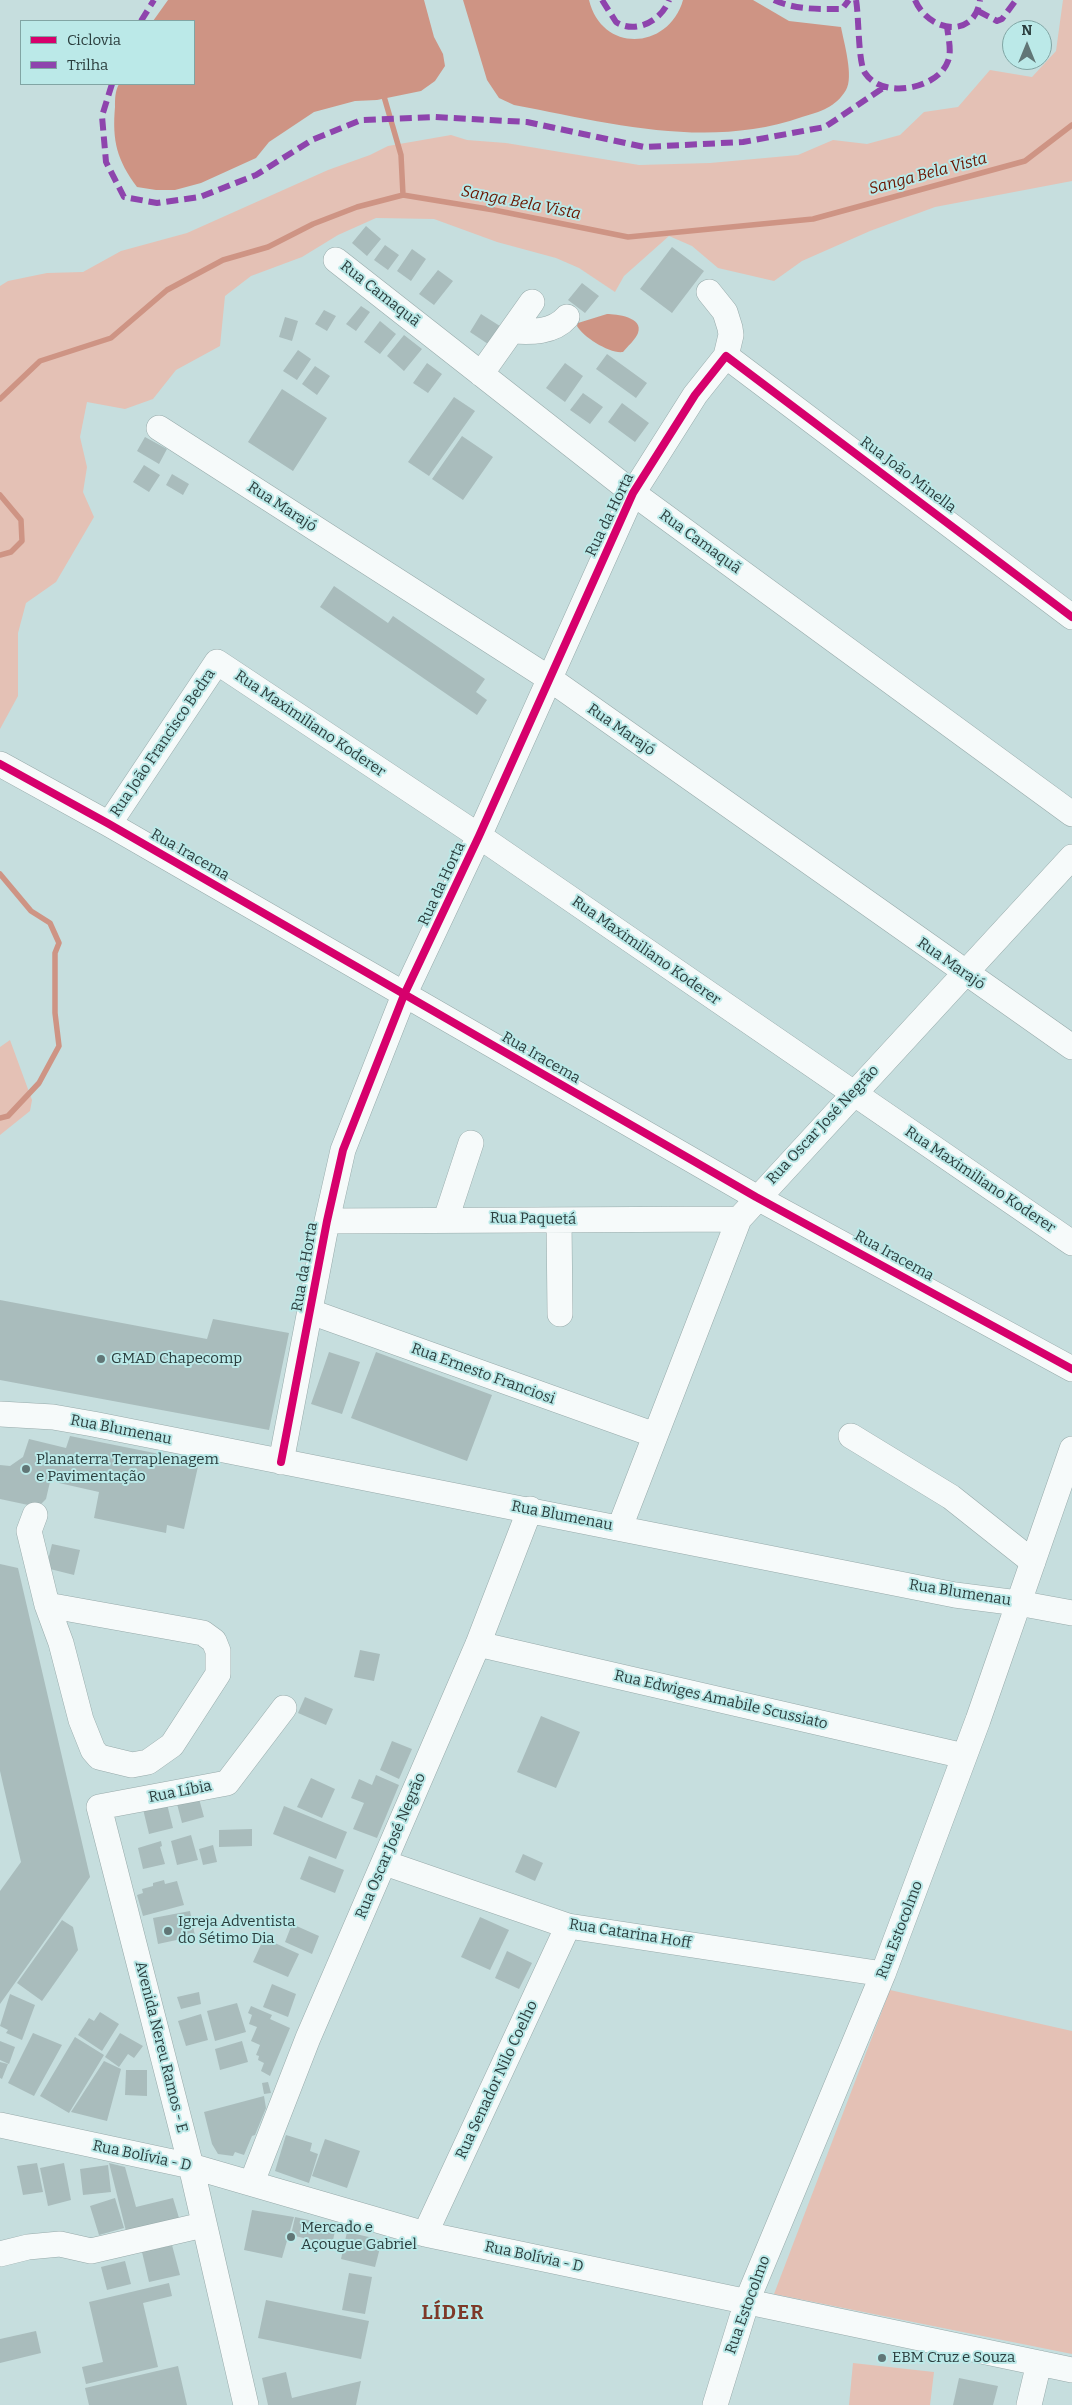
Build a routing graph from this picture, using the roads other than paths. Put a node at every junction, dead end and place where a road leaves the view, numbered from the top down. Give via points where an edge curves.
1 (336, 260) dead end
2 (709, 292) dead end
3 (532, 302) dead end
4 (567, 317) dead end
5 (512, 331) junction
6 (726, 356) junction
7 (482, 374) junction
8 (159, 428) dead end
9 (633, 493) junction
10 (1072, 617) edge
11 (217, 662) joint
12 (550, 679) junction
13 (0, 764) edge
14 (1072, 814) edge
15 (109, 824) junction
16 (479, 836) junction
17 (1072, 857) edge
18 (965, 974) junction
19 (404, 995) junction
20 (1072, 1047) edge
21 (853, 1094) junction
22 (471, 1143) dead end
23 (756, 1197) junction
24 (446, 1219) junction
25 (739, 1219) junction
26 (559, 1220) junction
27 (327, 1221) junction
28 (1072, 1243) edge
29 (311, 1312) junction
30 (560, 1314) dead end
31 (1072, 1369) edge
32 (0, 1414) edge
33 (656, 1435) junction
34 (851, 1436) dead end
35 (1072, 1449) edge
36 (280, 1462) junction
37 (530, 1509) junction
38 (35, 1515) dead end
39 (620, 1527) junction
40 (1033, 1562) junction
41 (1018, 1603) junction
42 (47, 1605) junction
43 (1072, 1614) edge
44 (478, 1644) junction
45 (284, 1708) dead end
46 (964, 1756) junction
47 (99, 1807) joint
48 (385, 1864) junction
49 (568, 1926) junction
50 (884, 1974) junction
51 (0, 2126) edge
52 (192, 2166) junction
53 (252, 2182) junction
54 (203, 2224) junction
55 (425, 2234) junction
56 (0, 2254) edge
57 (747, 2301) junction
58 (1039, 2363) junction
59 (1072, 2370) edge
60 (246, 2405) edge
61 (716, 2405) edge
62 (1029, 2405) edge

1 - 7 street, Rua Camaquã
2 - 6 street via 725,312 730,328
3 - 5 street
4 - 5 street via 560,324 546,329
5 - 7 street
6 - 9 street, Rua da Horta via 695,395
6 - 10 street, Rua João Minella
7 - 9 street, Rua Camaquã
8 - 12 street, Rua Marajó
9 - 12 street, Rua da Horta
9 - 14 street, Rua Camaquã
11 - 15 street, Rua João Francisco Bedra
11 - 16 street, Rua Maximiliano Koderer
12 - 16 street, Rua da Horta
12 - 18 street, Rua Marajó
13 - 15 street, Rua Iracema
15 - 19 street, Rua Iracema
16 - 19 street, Rua da Horta
16 - 21 street, Rua Maximiliano Koderer
17 - 18 street, Rua Oscar José Negrão
18 - 20 street, Rua Marajó
18 - 21 street, Rua Oscar José Negrão
19 - 23 street, Rua Iracema
19 - 27 street, Rua da Horta via 343,1150
21 - 23 street, Rua Oscar José Negrão
21 - 28 street, Rua Maximiliano Koderer
22 - 24 street
23 - 25 street, Rua Oscar José Negrão
23 - 31 street, Rua Iracema
24 - 26 street, Rua Paquetá
24 - 27 street, Rua Paquetá
25 - 26 street, Rua Paquetá
25 - 33 street, Rua Oscar José Negrão
26 - 30 street
27 - 29 street, Rua da Horta
29 - 33 street, Rua Ernesto Franciosi
29 - 36 street, Rua da Horta
32 - 36 street, Rua Blumenau via 52,1417
33 - 39 street, Rua Oscar José Negrão
34 - 40 street via 951,1497
35 - 40 street, Rua Estocolmo
36 - 37 street, Rua Blumenau
37 - 39 street, Rua Blumenau
37 - 44 street, Rua Oscar José Negrão
38 - 42 street via 29,1530
39 - 41 street, Rua Blumenau via 955,1595
40 - 41 street, Rua Estocolmo
41 - 43 street, Rua Blumenau
41 - 46 street, Rua Estocolmo
42 - 42 street via 202,1633 214,1641 218,1651 218,1674 172,1745 148,1762 132,1765 99,1756 93,1750
44 - 46 street, Rua Edwiges Amabile Scussiato
44 - 48 street, Rua Oscar José Negrão
45 - 47 street, Rua Líbia via 227,1783
46 - 50 street, Rua Estocolmo
47 - 52 street, Avenida Nereu Ramos - E
48 - 49 street, Rua Catarina Hoff
48 - 53 street, Rua Oscar José Negrão via 308,2038
49 - 50 street, Rua Catarina Hoff
49 - 55 street, Rua Senador Nilo Coelho
50 - 57 street, Rua Estocolmo
51 - 52 street, Rua Bolívia - D
52 - 53 street, Rua Bolívia - D
52 - 54 street, Avenida Nereu Ramos - E
53 - 55 street, Rua Bolívia - D
54 - 56 street via 91,2251 60,2244
54 - 60 street, Avenida Nereu Ramos - E
55 - 57 street, Rua Bolívia - D
57 - 58 street, Rua Bolívia - D
57 - 61 street, Rua Estocolmo
58 - 59 street, Rua Bolívia - D
58 - 62 street

